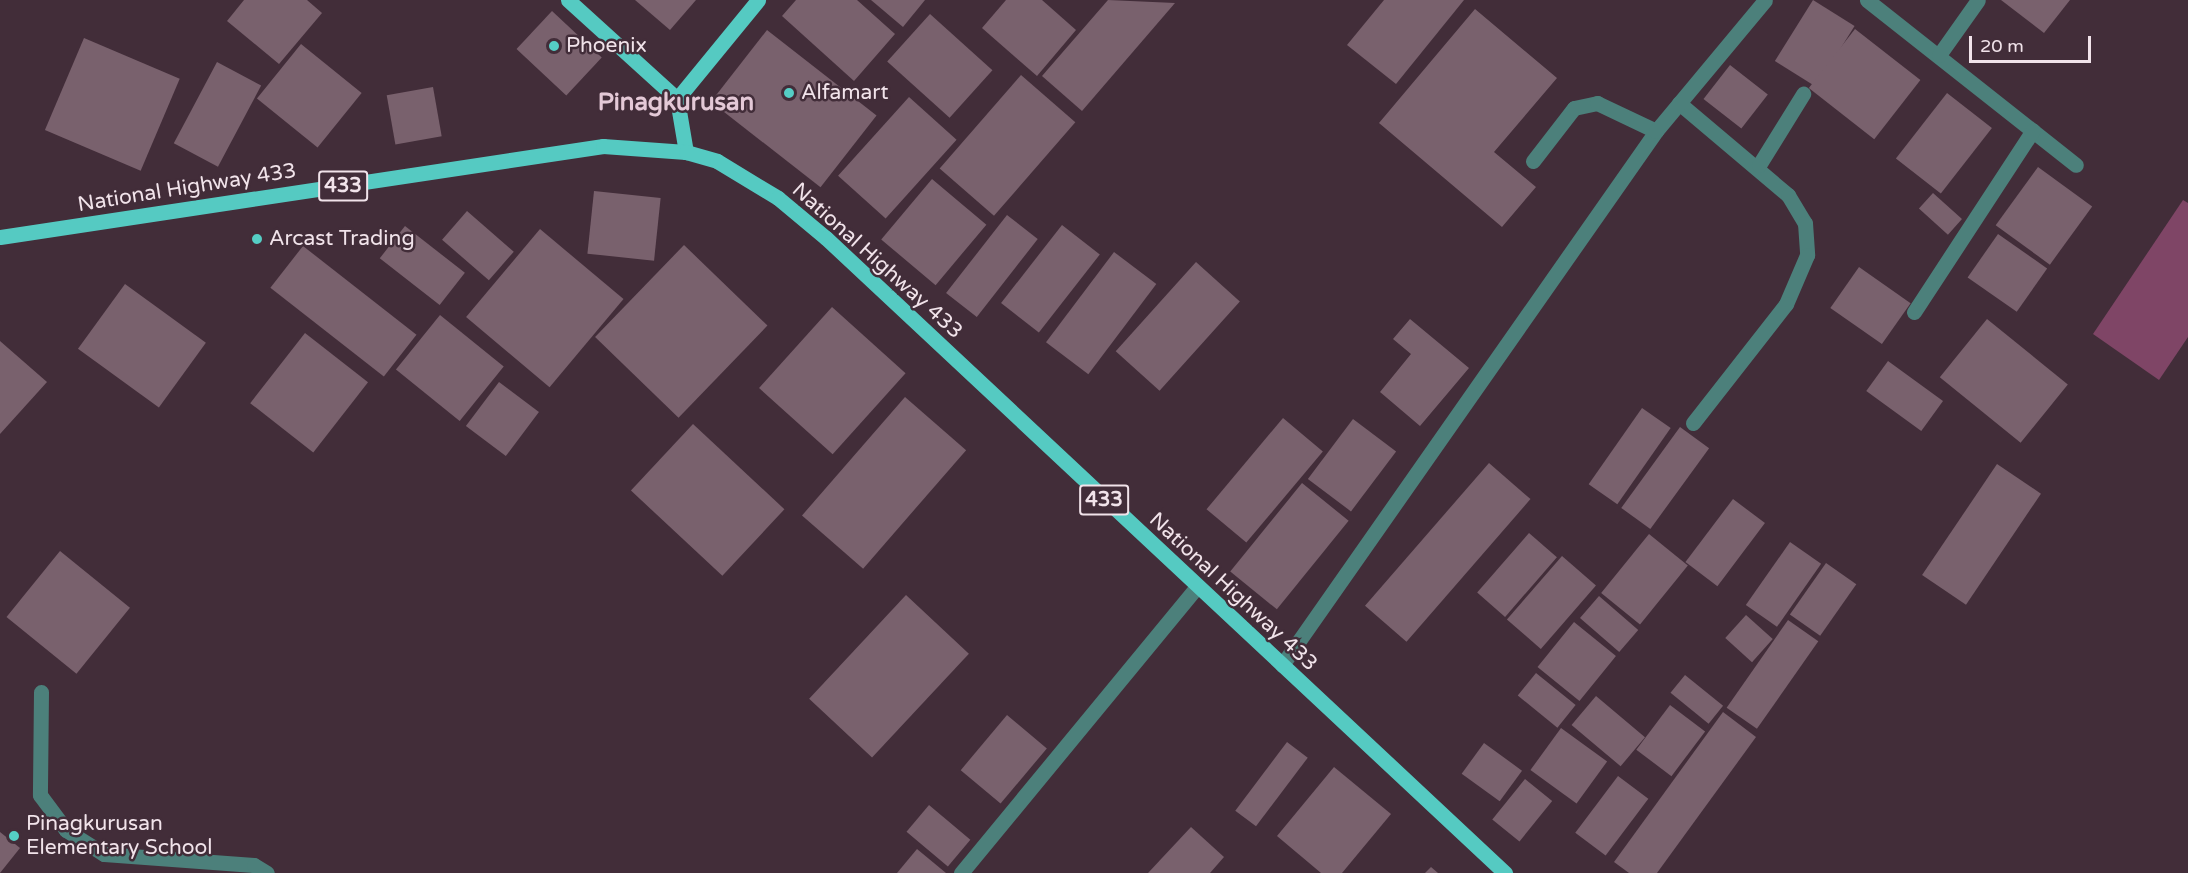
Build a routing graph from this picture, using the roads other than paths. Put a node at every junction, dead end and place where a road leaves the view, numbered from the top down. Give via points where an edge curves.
1 (568, 0) edge
2 (758, 0) edge
3 (1765, 0) edge
4 (1867, 0) edge
5 (1978, 0) edge
6 (1939, 55) junction
7 (1803, 94) dead end
8 (677, 99) junction
9 (1679, 103) junction
10 (2033, 130) junction
11 (1656, 131) junction
12 (686, 152) junction
13 (1533, 161) dead end
14 (1758, 165) junction
15 (2076, 165) dead end
16 (0, 237) edge
17 (1914, 312) dead end
18 (1693, 423) dead end
19 (1196, 588) junction
20 (1282, 666) junction
21 (41, 692) dead end
22 (267, 873) edge
23 (961, 873) edge
24 (1505, 873) edge

1 - 8 main road
2 - 8 main road
3 - 9 street
4 - 6 street
5 - 6 street
6 - 10 street
7 - 14 street
8 - 12 main road
9 - 11 street
9 - 14 street
10 - 15 street
10 - 17 street
11 - 13 street via 1597,103 1574,108
11 - 20 street
12 - 16 main road, National Highway 433 / 433 via 603,146
12 - 19 main road, National Highway 433 / 433 via 744,175 826,238
14 - 18 street via 1788,195 1804,223 1807,255 1786,304
19 - 20 main road, National Highway 433 / 433
19 - 23 street
20 - 24 main road, National Highway 433 / 433
21 - 22 street via 40,795 66,830 104,855 254,865

